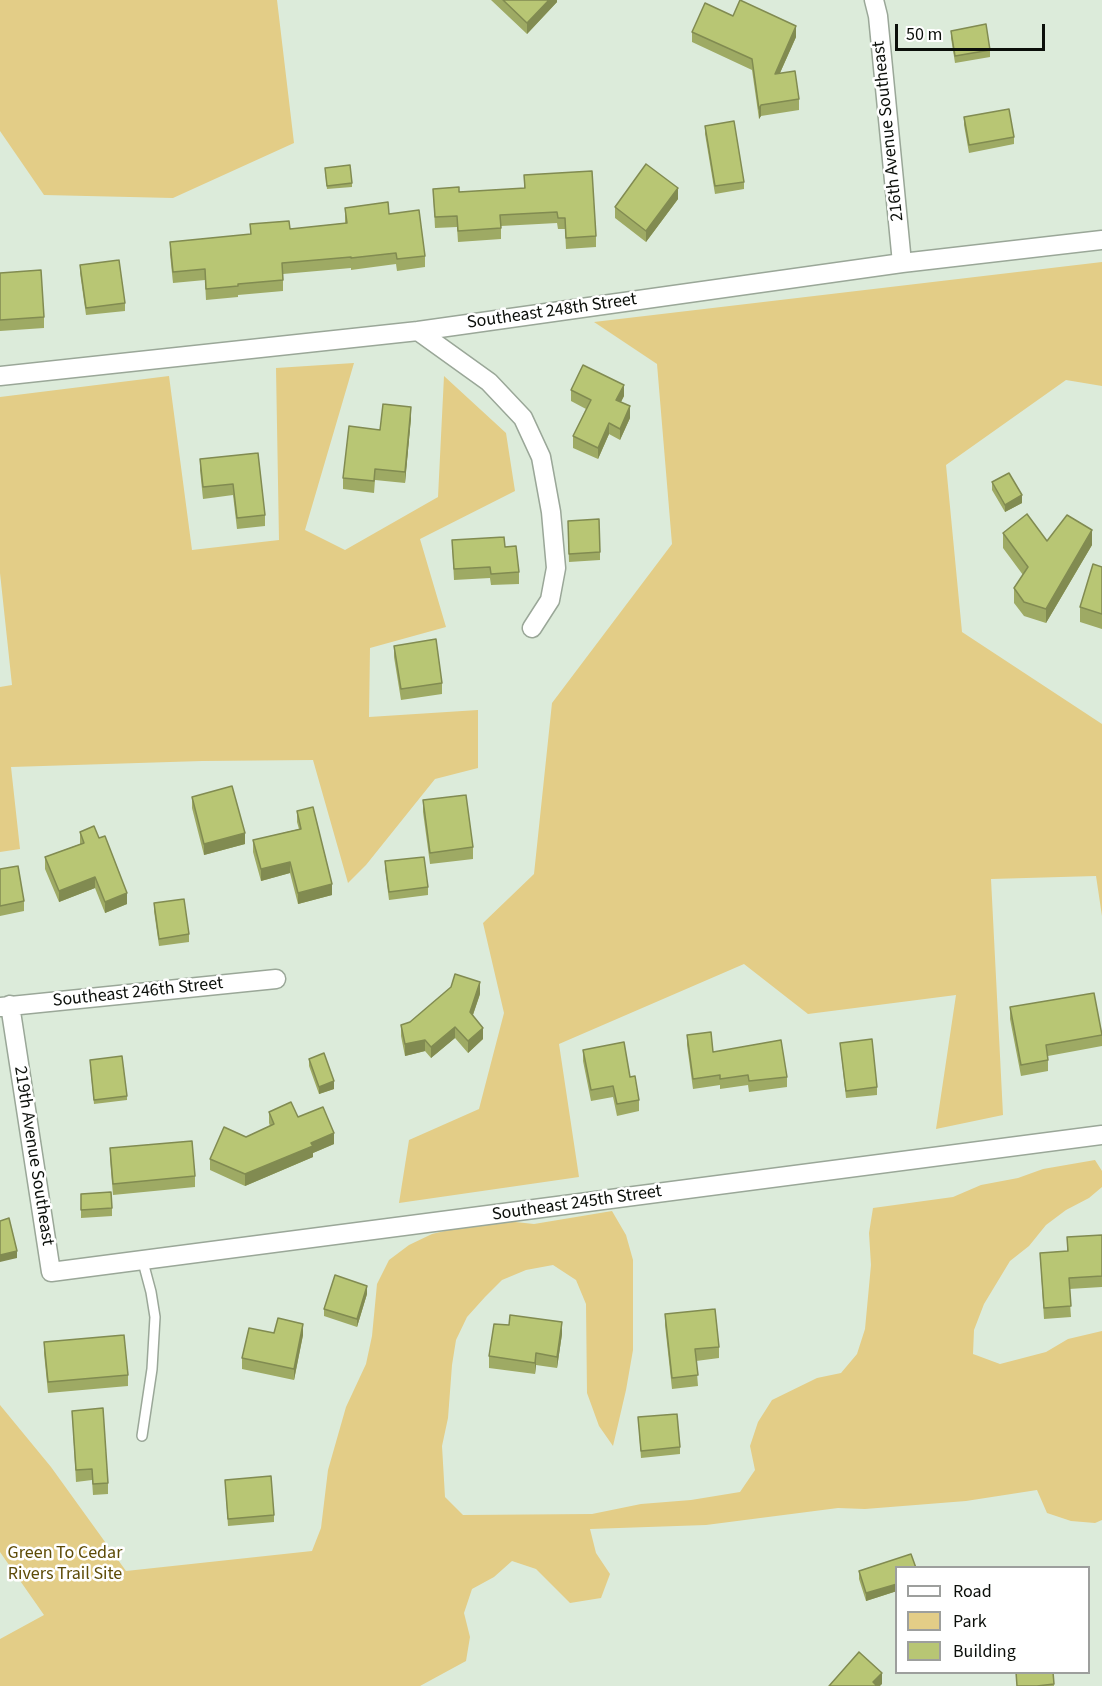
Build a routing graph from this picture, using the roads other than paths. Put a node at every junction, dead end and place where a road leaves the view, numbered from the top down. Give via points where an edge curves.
1 (874, 0) edge
2 (1102, 240) edge
3 (902, 263) junction
4 (418, 331) junction
5 (0, 376) edge
6 (532, 628) dead end
7 (276, 979) dead end
8 (5, 1006) edge
9 (1102, 1134) edge
10 (143, 1262) junction
11 (51, 1272) joint
12 (142, 1436) dead end

1 - 3 street, 216th Avenue Southeast
2 - 3 street, Southeast 248th Street
3 - 4 street, Southeast 248th Street
4 - 5 street, Southeast 248th Street
4 - 6 street via 489,382 523,418 541,457 556,568 550,600
7 - 8 street, Southeast 246th Street
8 - 11 street, 219th Avenue Southeast
9 - 10 street, Southeast 245th Street
10 - 11 street, Southeast 245th Street
10 - 12 lane via 155,1317

